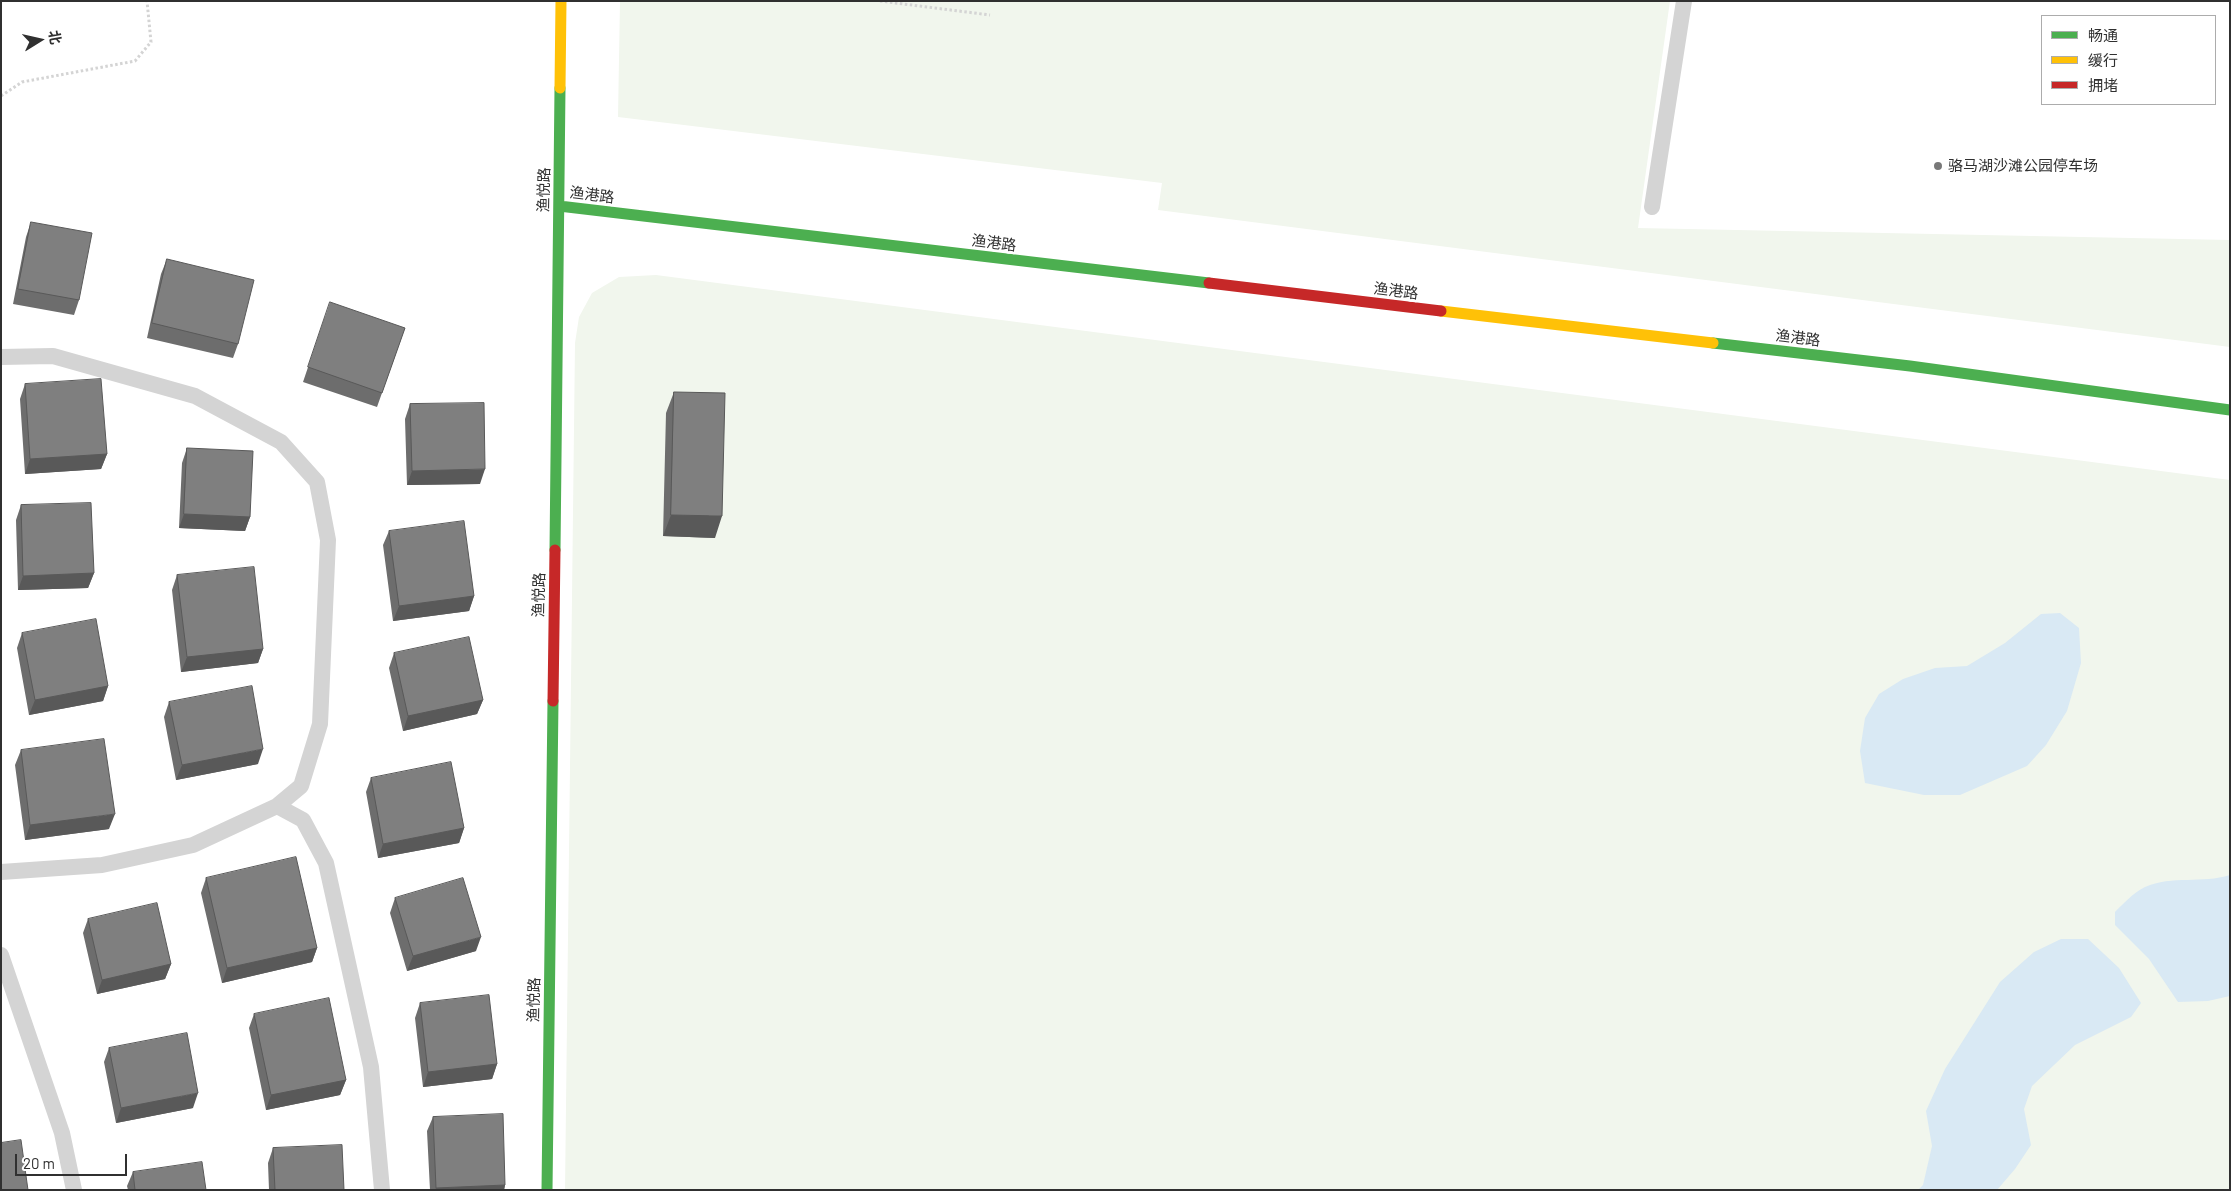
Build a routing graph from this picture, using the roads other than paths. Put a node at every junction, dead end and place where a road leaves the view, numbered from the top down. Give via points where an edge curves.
1 (561, 1) edge
2 (1684, 1) edge
3 (558, 206) junction
4 (1652, 207) dead end
5 (1, 358) edge
6 (2230, 410) edge
7 (277, 806) junction
8 (1, 872) edge
9 (1, 955) edge
10 (74, 1190) edge
11 (382, 1190) edge
12 (547, 1190) edge

1 - 3 street, 渔悦路
2 - 4 lane
3 - 6 street, 渔港路 via 1910,366
3 - 12 street, 渔悦路
5 - 7 lane via 53,356 195,396 281,442 317,482 328,540 320,724 301,786
7 - 8 lane via 193,845 102,865
7 - 11 lane via 303,820 326,863 371,1067
9 - 10 lane via 62,1133

